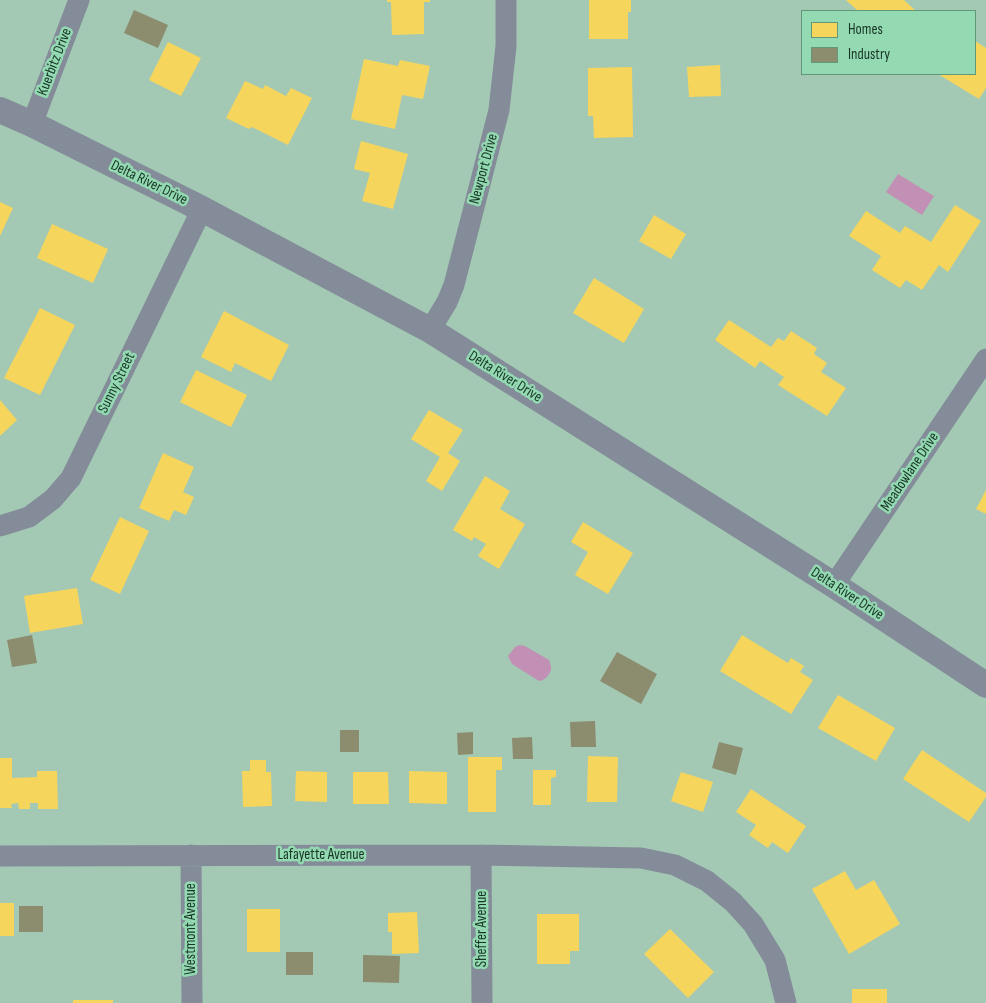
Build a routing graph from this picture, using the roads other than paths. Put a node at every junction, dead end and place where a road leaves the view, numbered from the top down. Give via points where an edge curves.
1 (79, 0) edge
2 (506, 0) edge
3 (0, 110) edge
4 (32, 124) junction
5 (202, 209) junction
6 (430, 330) junction
7 (986, 359) edge
8 (0, 526) edge
9 (834, 585) junction
10 (986, 685) edge
11 (0, 856) edge
12 (190, 856) junction
13 (481, 856) junction
14 (192, 1003) edge
15 (482, 1003) edge
16 (786, 1003) edge

1 - 4 street, Kuerbitz Drive
2 - 6 street, Newport Drive via 506,46 500,110 454,285
3 - 4 street, Delta River Drive
4 - 5 street, Delta River Drive
5 - 6 street, Delta River Drive
5 - 8 street, Sunny Street via 71,478 54,499 29,518
6 - 9 street, Delta River Drive
7 - 9 street, Meadowlane Drive
9 - 10 street, Delta River Drive
11 - 12 street, Lafayette Avenue
12 - 13 street, Lafayette Avenue
12 - 14 street, Westmont Avenue
13 - 15 street, Sheffer Avenue
13 - 16 street, Lafayette Avenue via 641,858 675,865 707,881 753,924 774,960

